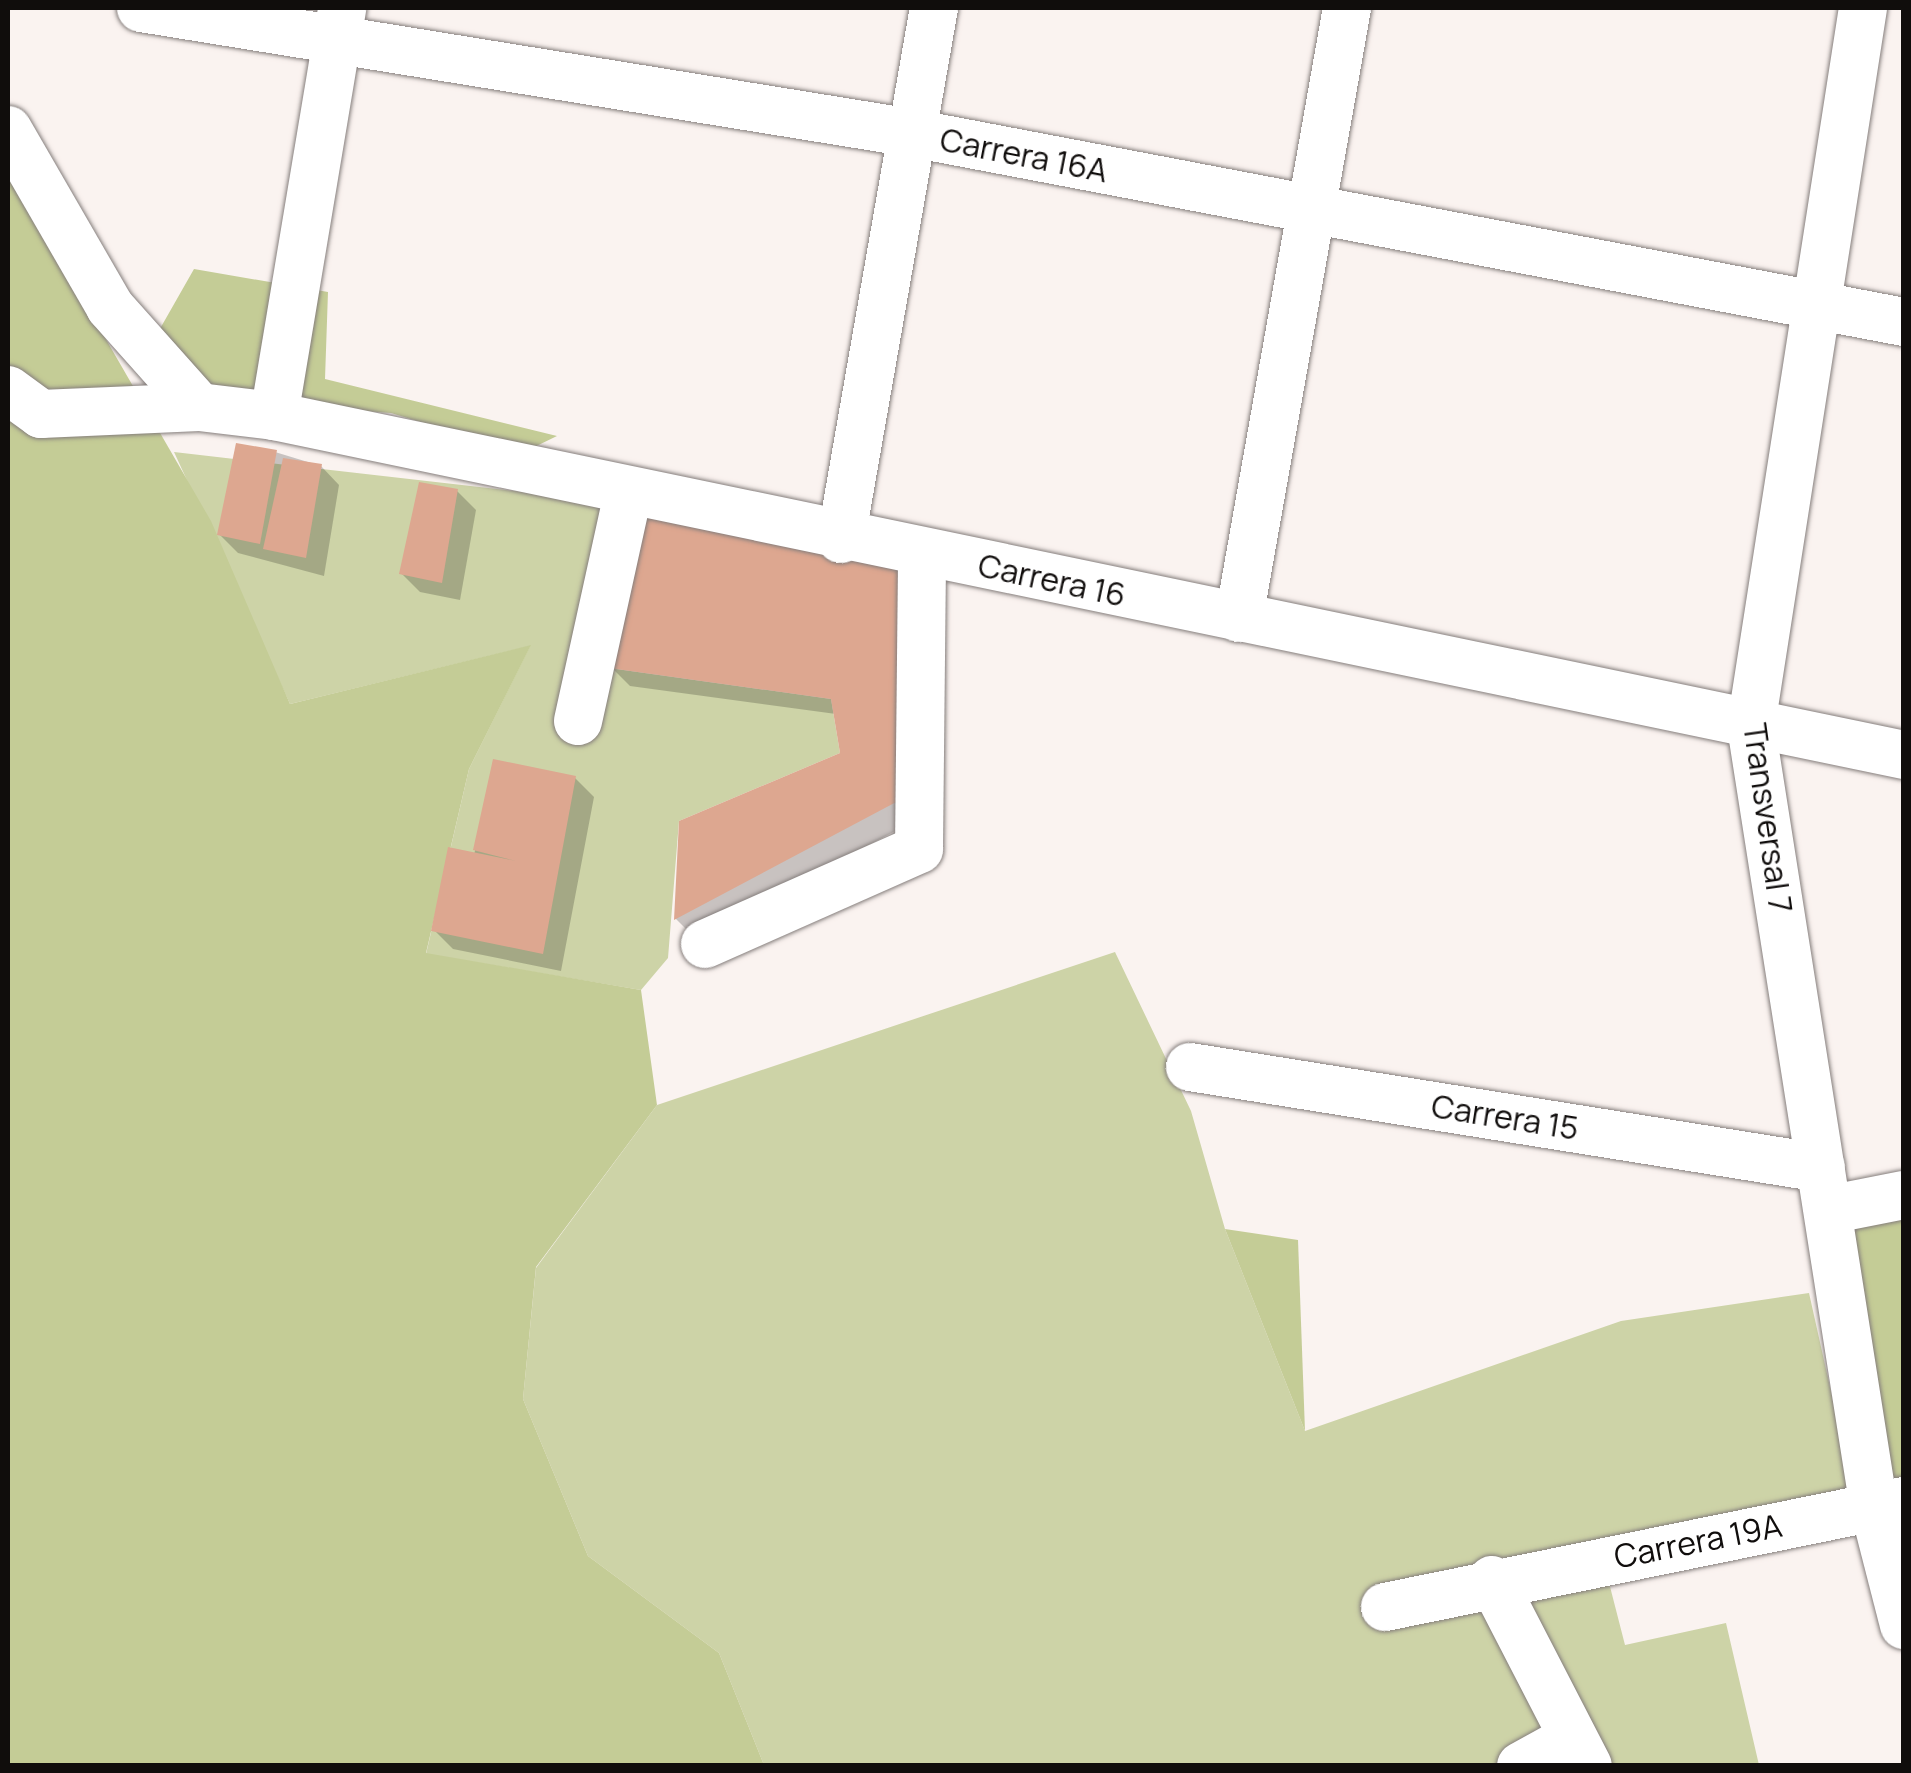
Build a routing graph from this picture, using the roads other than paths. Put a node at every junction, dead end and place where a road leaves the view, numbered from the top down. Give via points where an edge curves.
1 (141, 8) edge
2 (934, 8) edge
3 (1348, 8) edge
4 (1863, 8) edge
5 (339, 25) edge
6 (8, 130) edge
7 (912, 133) junction
8 (1312, 210) junction
9 (1813, 310) junction
10 (1904, 322) edge
11 (8, 390) edge
12 (199, 408) junction
13 (274, 416) junction
14 (628, 493) junction
15 (841, 539) junction
16 (922, 553) junction
17 (1240, 618) junction
18 (578, 721) dead end
19 (1751, 726) junction
20 (1904, 755) edge
21 (704, 944) dead end
22 (1190, 1067) dead end
23 (1824, 1189) junction
24 (1904, 1195) edge
25 (1889, 1504) edge
26 (1492, 1580) junction
27 (1386, 1607) dead end
28 (1904, 1626) edge
29 (1580, 1752) edge
30 (1522, 1766) edge

1 - 5 street, Carrera 16A
2 - 7 street
3 - 8 street
4 - 9 street, Transversal 7
5 - 7 street, Carrera 16A
5 - 13 street
6 - 12 street via 110,307
7 - 8 street, Carrera 16A
7 - 15 street
8 - 9 street, Carrera 16A
8 - 17 street
9 - 10 street, Carrera 16A
9 - 19 street, Transversal 7
11 - 12 street, Carrera 16 via 41,414
12 - 13 street, Carrera 16
13 - 14 street, Carrera 16
14 - 15 street, Carrera 16
14 - 18 street
15 - 16 street, Carrera 16
16 - 17 street, Carrera 16
16 - 21 street via 919,849
17 - 19 street, Carrera 16
19 - 20 street, Carrera 16
19 - 23 street, Transversal 7
22 - 23 street, Carrera 15
23 - 24 street, Carrera 15
23 - 25 street, Transversal 7
25 - 26 street, Carrera 19A
25 - 28 street, Transversal 7
26 - 27 street, Carrera 19A
26 - 29 street
29 - 30 street

